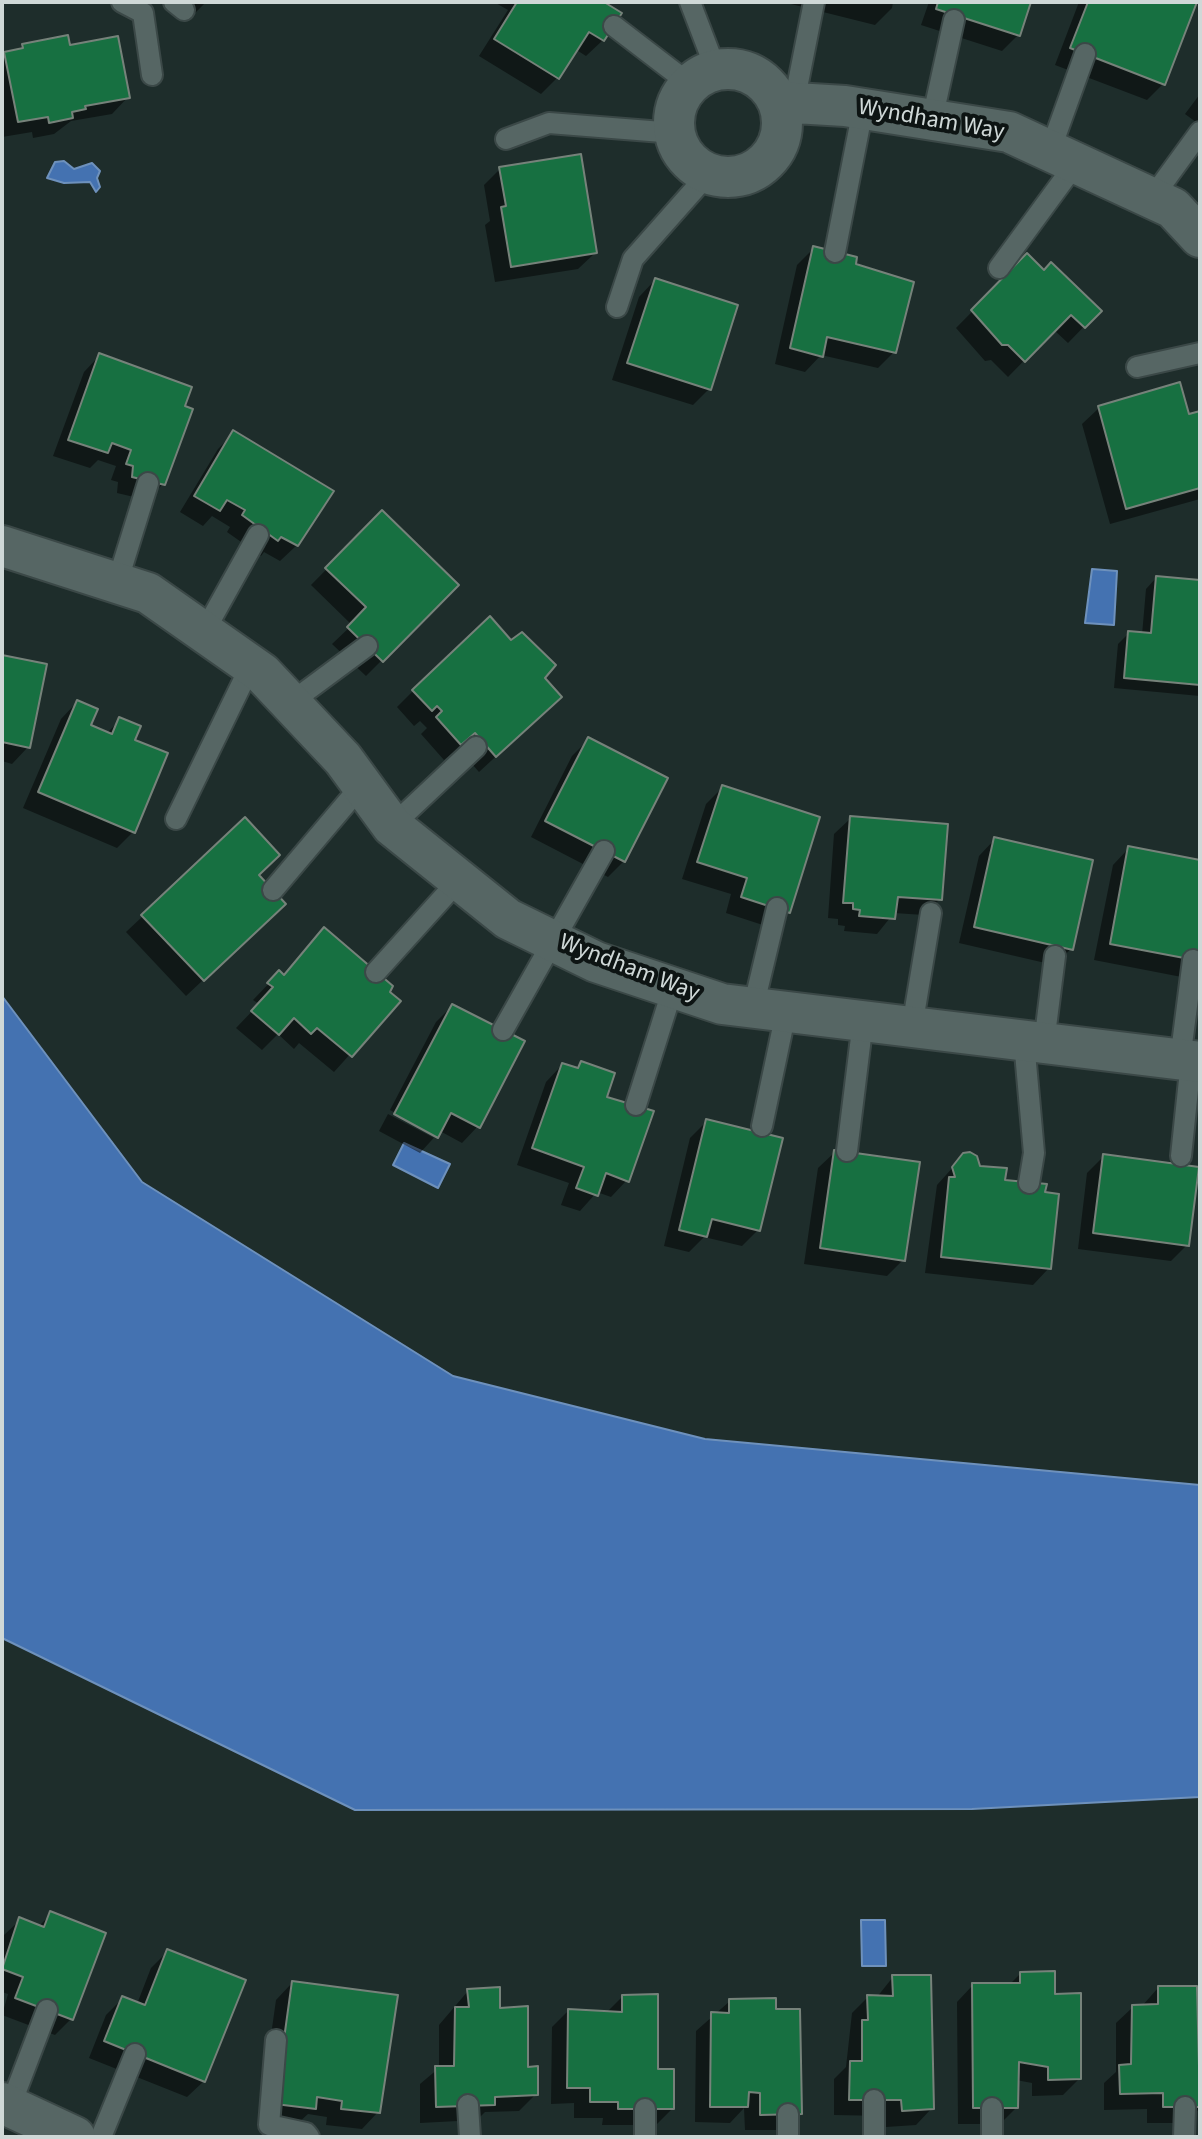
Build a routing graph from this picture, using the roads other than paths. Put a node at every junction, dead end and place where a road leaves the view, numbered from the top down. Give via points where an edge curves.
1 (122, 2) edge
2 (690, 2) edge
3 (814, 2) edge
4 (954, 20) dead end
5 (614, 26) dead end
6 (1085, 54) dead end
7 (152, 75) dead end
8 (703, 78) junction
9 (786, 102) junction
10 (863, 109) junction
11 (932, 120) junction
12 (1200, 132) edge
13 (675, 133) junction
14 (506, 139) dead end
15 (1063, 157) junction
16 (709, 173) junction
17 (1152, 198) junction
18 (1200, 237) edge
19 (835, 252) dead end
20 (999, 268) dead end
21 (617, 307) dead end
22 (1200, 353) edge
23 (1137, 367) dead end
24 (148, 483) dead end
25 (258, 535) dead end
26 (2, 546) edge
27 (117, 583) junction
28 (204, 632) junction
29 (367, 646) dead end
30 (251, 665) junction
31 (290, 703) junction
32 (476, 747) dead end
33 (361, 786) junction
34 (176, 819) dead end
35 (392, 826) junction
36 (604, 851) dead end
37 (459, 880) junction
38 (273, 890) dead end
39 (777, 908) dead end
40 (931, 913) dead end
41 (552, 941) junction
42 (1055, 956) dead end
43 (1193, 960) dead end
44 (376, 972) dead end
45 (673, 988) junction
46 (769, 1010) junction
47 (863, 1021) junction
48 (912, 1027) junction
49 (503, 1030) dead end
50 (1034, 1042) junction
51 (1190, 1061) edge
52 (636, 1105) dead end
53 (762, 1126) dead end
54 (847, 1151) dead end
55 (1181, 1156) dead end
56 (1029, 1183) dead end
57 (47, 2010) dead end
58 (276, 2040) dead end
59 (135, 2054) dead end
60 (874, 2100) dead end
61 (468, 2105) dead end
62 (1185, 2107) dead end
63 (992, 2108) dead end
64 (645, 2109) dead end
65 (788, 2114) dead end
66 (20, 2117) edge
67 (263, 2131) edge
68 (75, 2137) edge
69 (101, 2137) edge
70 (309, 2137) edge
71 (470, 2137) edge
72 (645, 2137) edge
73 (788, 2137) edge
74 (874, 2137) edge
75 (992, 2137) edge
76 (1184, 2137) edge

1 - 7 lane via 143,13
2 - 8 lane
3 - 9 lane
4 - 11 lane
5 - 8 lane
6 - 15 lane
8 - 9 street via 735,70 752,75
8 - 13 street via 676,107
9 - 10 street, Wyndham Way
9 - 16 street via 781,136 764,165 732,177
10 - 11 street, Wyndham Way
10 - 19 lane
11 - 15 street, Wyndham Way via 1009,132
12 - 17 lane
13 - 14 lane via 549,123
13 - 16 street via 686,157
15 - 17 street, Wyndham Way
15 - 20 lane
16 - 21 lane via 633,259
17 - 18 street, Wyndham Way via 1173,208
22 - 23 lane
24 - 27 lane
25 - 28 lane
26 - 27 street, Wyndham Way
27 - 28 street, Wyndham Way via 148,593
28 - 30 street, Wyndham Way
29 - 31 lane
30 - 31 street, Wyndham Way
30 - 34 lane
31 - 33 street, Wyndham Way
32 - 35 lane
33 - 35 street, Wyndham Way
33 - 38 lane
35 - 37 street, Wyndham Way
36 - 41 lane
37 - 41 street, Wyndham Way via 508,919
37 - 44 lane
39 - 46 lane
40 - 48 lane
41 - 45 street, Wyndham Way
41 - 49 lane
42 - 50 lane
43 - 51 lane
45 - 46 street, Wyndham Way via 722,1004
45 - 52 lane
46 - 47 street, Wyndham Way
46 - 53 lane
47 - 48 street, Wyndham Way
47 - 54 lane
48 - 50 street, Wyndham Way
50 - 51 street, Wyndham Way
50 - 56 lane
51 - 55 lane
57 - 66 lane
58 - 67 lane
59 - 69 lane
60 - 74 lane
61 - 71 lane
62 - 76 lane
63 - 75 lane
64 - 72 lane
65 - 73 lane
66 - 68 street
67 - 70 lane

